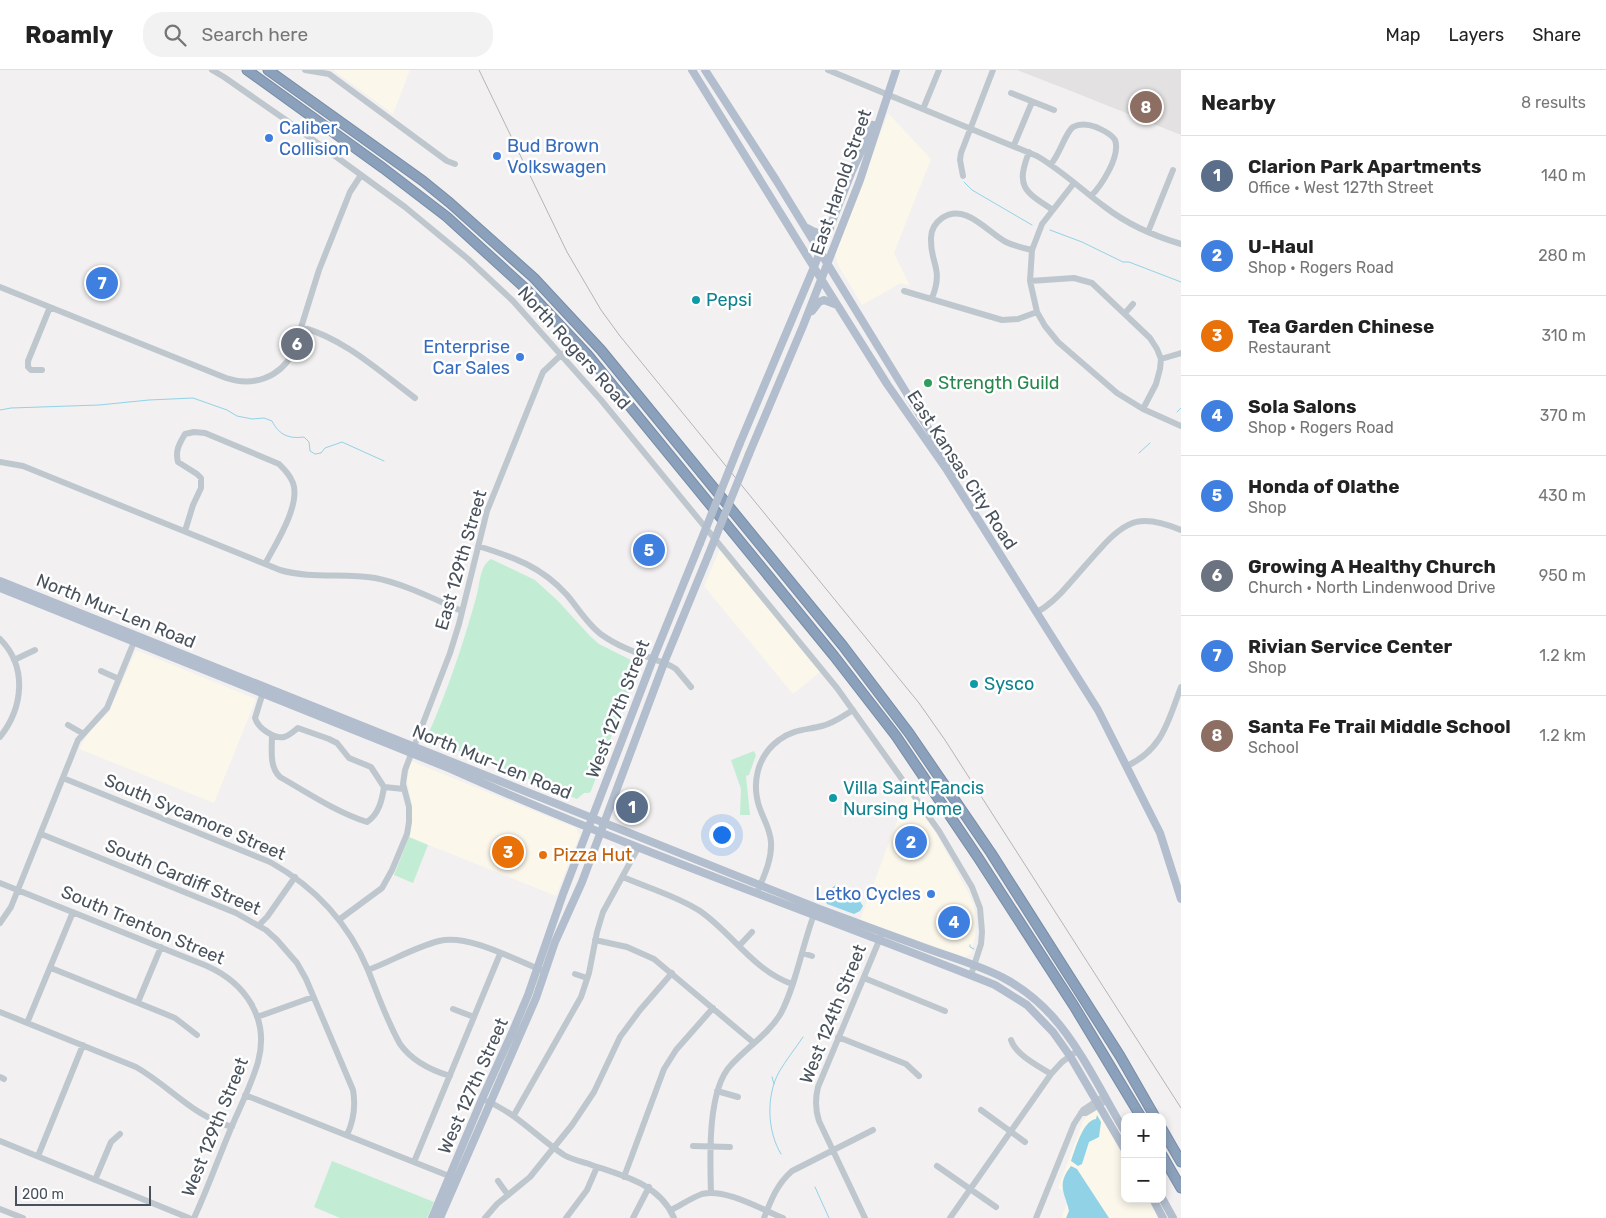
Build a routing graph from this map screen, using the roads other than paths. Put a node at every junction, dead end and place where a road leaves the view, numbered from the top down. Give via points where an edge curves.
1 (212, 70) edge
2 (247, 70) edge
3 (268, 70) edge
4 (305, 70) edge
5 (692, 70) edge
6 (705, 70) edge
7 (828, 70) edge
8 (896, 70) edge
9 (939, 70) edge
10 (993, 70) edge
11 (1011, 93) dead end
12 (887, 94) junction
13 (1032, 102) junction
14 (923, 109) junction
15 (1054, 110) dead end
16 (970, 128) junction
17 (1014, 145) junction
18 (1029, 152) junction
19 (455, 164) dead end
20 (1051, 164) junction
21 (1173, 170) dead end
22 (361, 175) junction
23 (963, 176) dead end
24 (1074, 183) junction
25 (1091, 196) junction
26 (1053, 210) junction
27 (806, 228) junction
28 (830, 228) junction
29 (1148, 232) junction
30 (1181, 244) edge
31 (1032, 250) junction
32 (821, 251) junction
33 (828, 263) junction
34 (814, 268) junction
35 (822, 280) junction
36 (1030, 281) junction
37 (0, 287) edge
38 (904, 291) dead end
39 (932, 298) junction
40 (1133, 304) dead end
41 (838, 306) junction
42 (50, 307) junction
43 (1037, 312) junction
44 (1124, 313) junction
45 (803, 326) junction
46 (301, 327) junction
47 (1181, 353) edge
48 (562, 354) junction
49 (1160, 359) junction
50 (42, 370) dead end
51 (415, 398) dead end
52 (1143, 409) junction
53 (1181, 426) edge
54 (0, 462) edge
55 (1181, 530) edge
56 (185, 531) junction
57 (478, 546) junction
58 (265, 564) junction
59 (0, 581) edge
60 (0, 588) edge
61 (462, 610) junction
62 (1039, 611) junction
63 (0, 638) edge
64 (135, 639) junction
65 (35, 650) dead end
66 (653, 659) junction
67 (14, 660) junction
68 (664, 663) junction
69 (101, 671) dead end
70 (119, 679) junction
71 (690, 687) dead end
72 (1181, 687) edge
73 (263, 690) junction
74 (853, 710) junction
75 (68, 725) dead end
76 (82, 733) junction
77 (272, 735) junction
78 (0, 737) edge
79 (412, 750) junction
80 (1130, 765) junction
81 (63, 778) junction
82 (384, 787) junction
83 (404, 788) junction
84 (593, 818) junction
85 (605, 823) junction
86 (589, 828) junction
87 (601, 833) junction
88 (41, 834) junction
89 (638, 848) junction
90 (295, 877) junction
91 (623, 877) junction
92 (1181, 881) edge
93 (0, 882) edge
94 (760, 885) junction
95 (18, 890) junction
96 (757, 893) junction
97 (1181, 896) edge
98 (817, 908) junction
99 (73, 912) junction
100 (814, 916) junction
101 (340, 919) junction
102 (0, 923) edge
103 (259, 925) junction
104 (752, 932) dead end
105 (883, 932) junction
106 (595, 940) junction
107 (879, 940) junction
108 (738, 946) junction
109 (161, 947) junction
110 (802, 953) junction
111 (500, 954) junction
112 (812, 956) dead end
113 (975, 964) junction
114 (51, 968) junction
115 (541, 969) junction
116 (368, 970) junction
117 (672, 973) junction
118 (575, 974) dead end
119 (971, 975) junction
120 (587, 978) junction
121 (864, 978) junction
122 (792, 984) junction
123 (314, 998) junction
124 (138, 1002) junction
125 (713, 1008) junction
126 (453, 1009) dead end
127 (945, 1011) dead end
128 (0, 1012) edge
129 (257, 1017) junction
130 (474, 1017) junction
131 (27, 1023) junction
132 (197, 1034) dead end
133 (838, 1037) junction
134 (1011, 1040) dead end
135 (754, 1044) junction
136 (83, 1045) junction
137 (1077, 1051) junction
138 (1070, 1056) junction
139 (1051, 1074) junction
140 (450, 1076) junction
141 (918, 1076) dead end
142 (717, 1090) junction
143 (245, 1095) junction
144 (738, 1097) dead end
145 (1105, 1098) junction
146 (486, 1100) junction
147 (1098, 1103) junction
148 (981, 1110) dead end
149 (1139, 1113) edge
150 (1153, 1113) edge
151 (514, 1115) junction
152 (1121, 1125) edge
153 (232, 1127) junction
154 (873, 1130) dead end
155 (1011, 1131) junction
156 (120, 1134) dead end
157 (347, 1136) junction
158 (1166, 1136) edge
159 (0, 1142) edge
160 (1025, 1142) dead end
161 (1121, 1143) edge
162 (693, 1146) dead end
163 (712, 1146) junction
164 (554, 1147) junction
165 (730, 1147) dead end
166 (833, 1150) junction
167 (38, 1156) junction
168 (1164, 1158) edge
169 (414, 1162) junction
170 (1181, 1162) edge
171 (937, 1166) dead end
172 (597, 1167) junction
173 (624, 1177) junction
174 (454, 1178) junction
175 (95, 1180) junction
176 (498, 1181) dead end
177 (649, 1188) junction
178 (1181, 1188) edge
179 (970, 1189) junction
180 (711, 1193) junction
181 (508, 1195) junction
182 (1155, 1203) edge
183 (1165, 1203) edge
184 (996, 1207) dead end
185 (0, 1209) edge
186 (671, 1210) junction
187 (765, 1215) edge
188 (23, 1218) edge
189 (189, 1218) edge
190 (194, 1218) edge
191 (432, 1218) edge
192 (440, 1218) edge
193 (485, 1218) edge
194 (566, 1218) edge
195 (633, 1218) edge
196 (674, 1218) edge
197 (782, 1218) edge
198 (865, 1218) edge
199 (950, 1218) edge
200 (1036, 1218) edge
201 (1163, 1218) edge
202 (1173, 1218) edge

1 - 22 street, North Rogers Road
2 - 149 highway via 446,217 508,272 587,354 896,736 1074,1006
3 - 150 highway via 450,203 534,278 601,350 843,646 938,773 1120,1056
4 - 19 street via 329,74
5 - 34 main road, East Kansas City Road
6 - 27 main road, East Kansas City Road
7 - 12 street
8 - 12 main road, East Harold Street
9 - 14 street
10 - 16 street
11 - 13 street
12 - 14 street
12 - 28 main road, East Harold Street
12 - 33 main road, East Harold Street via 860,180
13 - 15 street
13 - 17 street
14 - 16 street
16 - 17 street
16 - 23 street via 961,153
17 - 18 street
18 - 20 street
18 - 26 street via 1022,169 1022,180 1029,191
20 - 24 street
20 - 25 street via 1074,127 1086,124 1110,134 1116,147 1114,156 1102,183
21 - 29 street
22 - 46 street via 350,192 319,270
22 - 48 street, North Rogers Road via 468,259
24 - 25 street
24 - 26 street
25 - 29 street via 1116,215
26 - 31 street via 1042,224
27 - 28 main road via 820,233
27 - 32 main road, East Kansas City Road
28 - 32 main road, East Harold Street
29 - 30 street
31 - 36 street
31 - 39 street via 1006,242 968,216 956,213 945,216 931,235 938,275
32 - 33 main road, East Kansas City Road
32 - 34 main road, East Harold Street
33 - 35 main road, East Harold Street
33 - 62 main road, East Kansas City Road
34 - 35 main road, East Kansas City Road
34 - 66 main road, West 127th Street, bridge
35 - 41 main road, East Kansas City Road
35 - 45 main road, West 127th Street
36 - 43 street
36 - 44 street via 1074,278 1087,281
37 - 42 street
38 - 39 street
39 - 43 street via 1002,320 1018,319
40 - 44 street
41 - 45 main road via 822,300
41 - 62 main road, East Kansas City Road
42 - 46 street via 243,382 272,376 282,368 293,353
42 - 50 street via 28,361 31,370
43 - 52 street via 1048,331 1064,348 1117,393
44 - 49 street via 1153,342
45 - 68 main road, West 127th Street, bridge
46 - 51 street via 337,340
47 - 49 street
48 - 57 street, East 129th Street via 543,372 487,511
48 - 74 street, North Rogers Road
49 - 52 street via 1159,377
52 - 53 street
54 - 56 street via 23,466
55 - 62 street via 1154,521 1124,526 1056,599
56 - 58 street
56 - 58 street via 201,488 200,478 178,462 176,455 184,434 205,433 279,464 294,484 292,506
57 - 61 street, East 129th Street
57 - 66 street via 537,569 566,595 600,634 613,643
58 - 61 street via 299,575 352,576 387,581
59 - 64 main road, North Mur-Len Road
60 - 64 main road, North Mur-Len Road
61 - 79 street, East 129th Street via 450,654
62 - 80 main road, East Kansas City Road
63 - 67 street
64 - 70 street
64 - 73 main road, North Mur-Len Road
65 - 67 street
66 - 68 street
66 - 84 main road, West 127th Street
67 - 78 street via 19,675 19,697 13,719
68 - 71 street via 676,669
68 - 85 main road, West 127th Street
69 - 70 street
70 - 76 street via 106,708
72 - 80 street via 1157,744
73 - 77 street via 256,723
73 - 79 main road, North Mur-Len Road
74 - 94 street via 833,723 796,731 780,739 766,754 756,783 757,799 771,844
74 - 113 street, North Rogers Road via 939,832 975,893 982,932
75 - 76 street
76 - 81 street
77 - 82 street via 287,737 298,728 329,738 350,758 371,767
77 - 82 street via 272,758 280,777 360,820 367,822 374,815
79 - 83 street via 405,770
79 - 84 main road, North Mur-Len Road
79 - 86 main road, North Mur-Len Road
80 - 92 main road, East Kansas City Road via 1165,831
80 - 97 main road, East Kansas City Road via 1160,833
81 - 88 street
81 - 90 street, South Sycamore Street via 252,854
82 - 83 street
83 - 101 street via 408,828 388,880
84 - 85 main road, North Mur-Len Road
84 - 86 main road, West 127th Street
85 - 87 main road, West 127th Street
85 - 94 main road, North Mur-Len Road
86 - 87 main road, North Mur-Len Road
86 - 115 main road, West 127th Street via 563,894
87 - 89 main road, North Mur-Len Road
87 - 115 main road, West 127th Street
88 - 95 street
88 - 103 street, South Cardiff Street
89 - 91 street
89 - 96 main road, North Mur-Len Road
90 - 101 street, South Sycamore Street
90 - 103 street
91 - 106 street via 603,912
91 - 108 street via 700,911
93 - 95 street, South Trenton Street
94 - 96 street
94 - 98 main road, North Mur-Len Road
95 - 99 street, South Trenton Street
95 - 102 street
96 - 100 main road, North Mur-Len Road
98 - 100 street
98 - 105 main road, North Mur-Len Road
99 - 109 street, South Trenton Street
99 - 114 street
100 - 107 main road, North Mur-Len Road
100 - 110 street
101 - 116 street, South Sycamore Street
103 - 123 street, South Cardiff Street via 292,956
104 - 108 street
105 - 107 street, West 124th Street
105 - 113 main road, North Mur-Len Road
106 - 117 street via 640,952
106 - 120 street
107 - 119 main road, North Mur-Len Road
107 - 121 street, West 124th Street
108 - 122 street via 765,971
109 - 124 street
109 - 129 street, South Trenton Street via 231,979 248,997
110 - 112 street
110 - 122 street
111 - 115 street
111 - 116 street via 474,943 447,940
111 - 130 street
113 - 119 street, North Rogers Road
113 - 137 main road, North Mur-Len Road via 1012,981 1034,998 1060,1026
114 - 124 street
114 - 131 street
115 - 146 main road, West 127th Street via 521,1035
116 - 140 street, South Sycamore Street via 404,1050 420,1063
117 - 125 street
117 - 164 street via 630,1022 588,1103
118 - 120 street
119 - 138 main road, North Mur-Len Road via 1006,990 1027,1005 1045,1022
120 - 151 street via 578,1003
121 - 127 street
121 - 133 street, West 124th Street
122 - 135 street via 778,1018
123 - 129 street
123 - 157 street, South Cardiff Street via 353,1090 355,1113
124 - 132 street via 174,1018
125 - 135 street
125 - 173 street via 676,1050 664,1069
126 - 130 street
128 - 131 street
129 - 143 street, West 129th Street via 260,1053
130 - 140 street
131 - 136 street
133 - 141 street via 906,1064
133 - 166 street, West 124th Street via 815,1098 817,1115
134 - 139 street via 1021,1054
135 - 142 street via 727,1069
136 - 153 street via 136,1067 190,1108
136 - 167 street
137 - 138 street
137 - 145 main road, North Mur-Len Road
138 - 139 street
138 - 147 main road, North Mur-Len Road
139 - 155 street
140 - 169 street
142 - 144 street
142 - 163 street
143 - 153 street, West 129th Street
143 - 157 street
145 - 147 street
145 - 152 main road, North Mur-Len Road
146 - 151 street
146 - 174 main road, West 127th Street
147 - 161 main road, North Mur-Len Road
147 - 200 street via 1083,1110 1074,1124
148 - 155 street
151 - 164 street
153 - 190 street, West 129th Street
154 - 166 street
155 - 160 street
155 - 179 street
156 - 175 street via 111,1142
157 - 169 street
158 - 170 highway
159 - 167 street
162 - 163 street
163 - 165 street
163 - 180 street
164 - 172 street via 568,1157
164 - 181 street via 530,1177
166 - 187 street via 787,1176 776,1190
166 - 198 street, West 124th Street
167 - 175 street
168 - 178 highway
169 - 174 street
171 - 179 street
172 - 173 street
172 - 194 street via 587,1190
173 - 177 street
174 - 191 main road, West 127th Street
174 - 192 main road, West 127th Street
175 - 189 street
176 - 181 street
177 - 186 street
177 - 195 street
179 - 184 street
179 - 199 street
180 - 186 street via 697,1196
180 - 187 street via 722,1194
181 - 193 street
182 - 201 main road
183 - 202 main road
185 - 188 street
186 - 196 street
187 - 197 street

